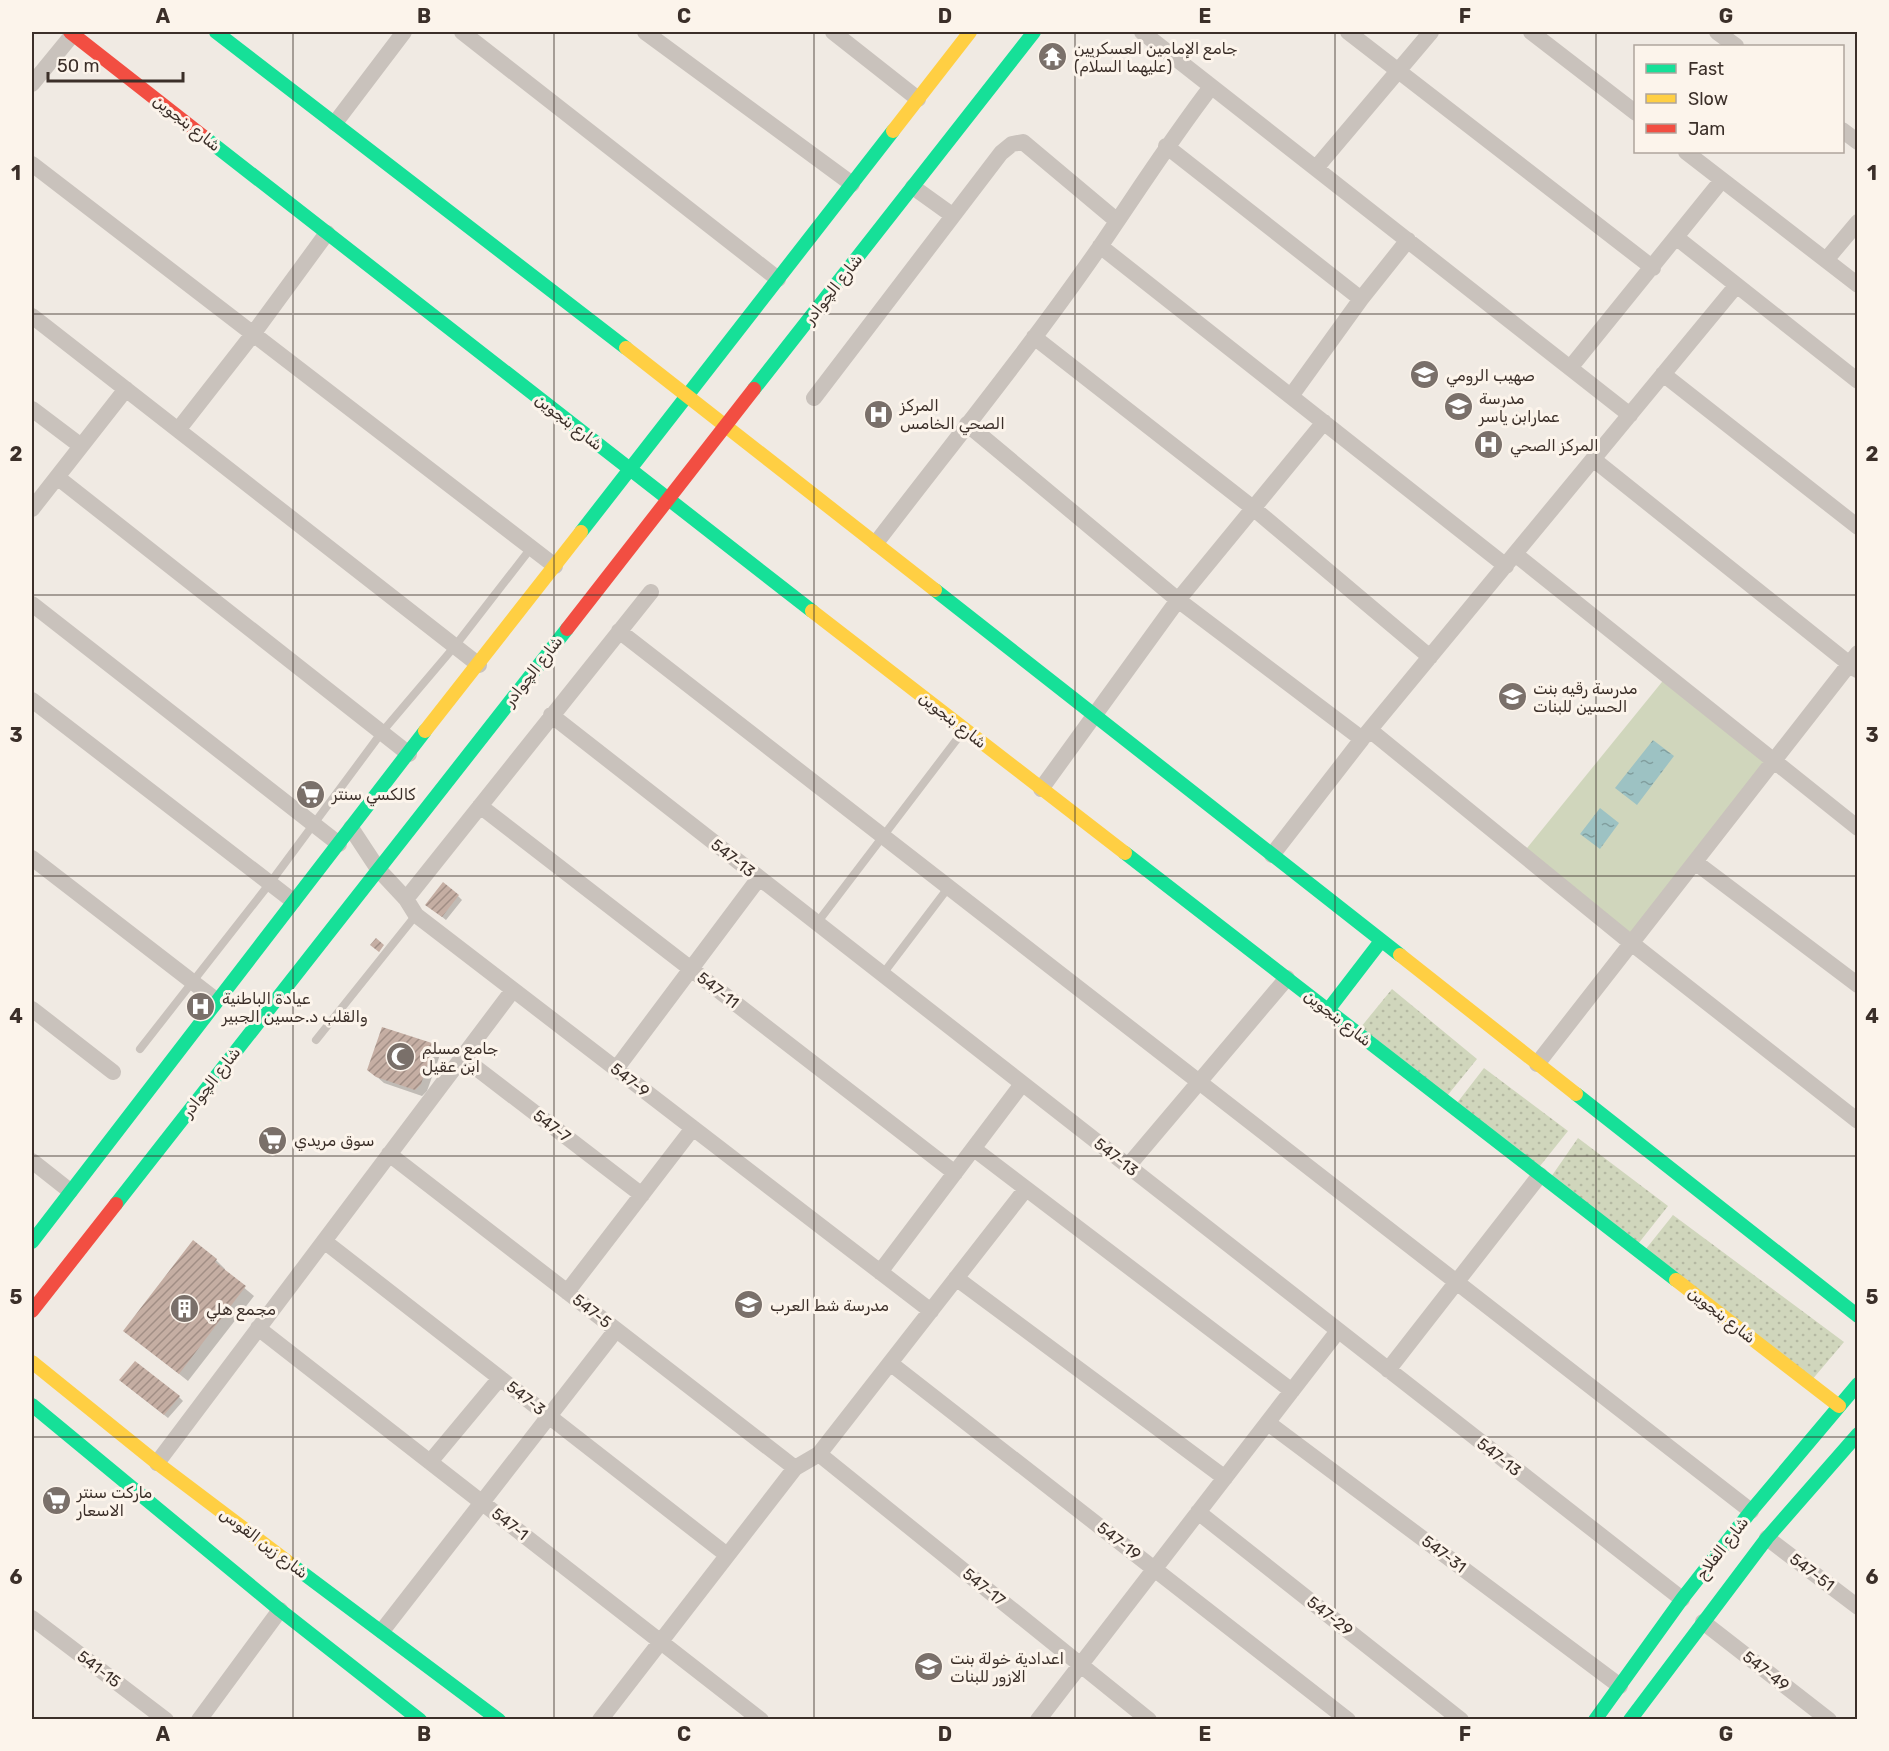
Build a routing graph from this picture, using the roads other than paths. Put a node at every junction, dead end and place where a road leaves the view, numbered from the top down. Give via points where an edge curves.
1 (216, 32) edge
2 (404, 32) edge
3 (462, 32) edge
4 (645, 32) edge
5 (833, 32) edge
6 (970, 32) edge
7 (1034, 32) edge
8 (1142, 32) edge
9 (1348, 32) edge
10 (1431, 32) edge
11 (1531, 32) edge
12 (1717, 32) edge
13 (71, 33) edge
14 (1735, 45) edge
15 (1397, 70) junction
16 (32, 84) edge
17 (1211, 87) junction
18 (918, 99) junction
19 (1634, 112) edge
20 (335, 123) junction
21 (1844, 132) edge
22 (1857, 142) edge
23 (1166, 146) junction
24 (1687, 153) edge
25 (32, 164) edge
26 (1316, 168) junction
27 (1722, 180) junction
28 (852, 184) junction
29 (913, 187) junction
30 (952, 215) junction
31 (1116, 220) junction
32 (1857, 222) edge
33 (327, 233) junction
34 (1677, 238) junction
35 (1408, 240) junction
36 (1100, 246) junction
37 (1826, 260) junction
38 (1653, 268) junction
39 (778, 279) junction
40 (1857, 285) edge
41 (1736, 286) junction
42 (1361, 299) junction
43 (32, 316) edge
44 (253, 334) junction
45 (1034, 337) junction
46 (1570, 368) junction
47 (1663, 374) junction
48 (1857, 381) edge
49 (126, 390) junction
50 (687, 395) junction
51 (1291, 396) junction
52 (814, 398) dead end
53 (32, 409) edge
54 (1630, 415) junction
55 (1324, 423) junction
56 (967, 424) junction
57 (726, 425) junction
58 (178, 430) junction
59 (81, 446) junction
60 (1593, 459) junction
61 (630, 470) junction
62 (57, 477) junction
63 (668, 499) junction
64 (1253, 508) junction
65 (32, 509) edge
66 (1857, 527) edge
67 (876, 543) junction
68 (531, 548) junction
69 (1511, 560) junction
70 (555, 566) junction
71 (651, 592) dead end
72 (1178, 600) junction
73 (32, 604) edge
74 (619, 631) junction
75 (455, 646) junction
76 (1430, 657) junction
77 (1855, 663) edge
78 (479, 664) junction
79 (32, 700) edge
80 (551, 716) junction
81 (1095, 716) junction
82 (964, 729) junction
83 (382, 732) junction
84 (1367, 735) junction
85 (410, 754) junction
86 (1773, 762) junction
87 (1041, 789) junction
88 (480, 806) junction
89 (312, 823) junction
90 (351, 828) junction
91 (1857, 828) edge
92 (882, 837) junction
93 (339, 844) junction
94 (1272, 855) junction
95 (32, 858) edge
96 (1695, 862) junction
97 (378, 869) junction
98 (759, 878) junction
99 (270, 883) junction
100 (948, 888) junction
101 (406, 899) junction
102 (293, 901) junction
103 (416, 915) junction
104 (817, 923) junction
105 (1382, 941) junction
106 (1630, 942) junction
107 (692, 969) junction
108 (882, 975) junction
109 (1287, 978) junction
110 (192, 981) junction
111 (1857, 985) edge
112 (513, 990) junction
113 (216, 1000) junction
114 (32, 1010) edge
115 (1328, 1010) junction
116 (316, 1040) dead end
117 (140, 1048) dead end
118 (462, 1057) junction
119 (1537, 1064) junction
120 (616, 1069) junction
121 (113, 1072) dead end
122 (1199, 1083) junction
123 (1023, 1084) junction
124 (1857, 1121) edge
125 (693, 1128) junction
126 (974, 1149) junction
127 (389, 1154) junction
128 (32, 1161) edge
129 (1128, 1167) junction
130 (955, 1173) junction
131 (1540, 1175) junction
132 (1025, 1190) junction
133 (70, 1191) junction
134 (642, 1195) junction
135 (324, 1241) junction
136 (32, 1242) edge
137 (880, 1272) junction
138 (957, 1278) junction
139 (1455, 1281) junction
140 (567, 1292) junction
141 (32, 1311) edge
142 (930, 1311) junction
143 (1857, 1316) edge
144 (258, 1328) junction
145 (616, 1330) junction
146 (1338, 1331) junction
147 (32, 1362) edge
148 (890, 1363) junction
149 (1388, 1370) junction
150 (500, 1378) junction
151 (1857, 1384) edge
152 (1292, 1391) junction
153 (32, 1405) edge
154 (1839, 1406) junction
155 (549, 1416) junction
156 (1268, 1423) junction
157 (1857, 1434) edge
158 (819, 1454) junction
159 (430, 1462) junction
160 (157, 1463) junction
161 (795, 1468) junction
162 (1225, 1478) junction
163 (482, 1502) junction
164 (1750, 1511) junction
165 (1198, 1512) junction
166 (1767, 1538) junction
167 (727, 1554) junction
168 (1155, 1568) junction
169 (1682, 1599) junction
170 (1857, 1607) edge
171 (280, 1610) junction
172 (32, 1618) edge
173 (1703, 1622) junction
174 (382, 1631) junction
175 (660, 1641) junction
176 (1081, 1664) junction
177 (1620, 1686) junction
178 (1633, 1718) edge
179 (166, 1719) edge
180 (199, 1719) edge
181 (420, 1719) edge
182 (499, 1719) edge
183 (600, 1719) edge
184 (761, 1719) edge
185 (1038, 1719) edge
186 (1149, 1719) edge
187 (1348, 1719) edge
188 (1461, 1719) edge
189 (1595, 1719) edge
190 (1829, 1719) edge

1 - 20 main road
2 - 20 street
3 - 39 street
4 - 28 street
5 - 18 street
6 - 18 main road
7 - 29 main road, شارع الچوادر
8 - 17 street
9 - 15 street
10 - 15 street
11 - 19 street
12 - 14 street
13 - 16 street
13 - 33 main road, شارع بنجوين
15 - 26 street
15 - 38 street
17 - 23 street
17 - 26 street
18 - 28 main road
20 - 50 main road
21 - 22 street
23 - 31 street
23 - 42 street
24 - 27 street
25 - 44 street
26 - 35 street
27 - 34 street
27 - 37 street
28 - 39 main road
29 - 30 street
29 - 57 main road, شارع الچوادر
30 - 31 street via 1001,153 1012,144 1023,142
30 - 52 street
31 - 36 street
32 - 37 street
33 - 44 street
33 - 61 main road, شارع بنجوين
34 - 38 street
34 - 41 street
35 - 42 street
35 - 46 street
36 - 45 street
36 - 51 street
37 - 40 street
38 - 46 street
39 - 50 main road
41 - 47 street
41 - 48 street
42 - 51 street
43 - 49 street
44 - 58 street
44 - 68 street
45 - 56 street
45 - 64 street
46 - 54 street
47 - 54 street
47 - 66 street
49 - 58 street
49 - 59 street
50 - 57 main road
50 - 61 main road
51 - 55 street
53 - 59 street
54 - 60 street
55 - 64 street
55 - 69 street
56 - 67 street
56 - 72 street
57 - 63 main road, شارع الچوادر
57 - 67 main road
58 - 75 street
59 - 62 street
60 - 69 street
60 - 77 street
61 - 63 main road, شارع بنجوين
61 - 70 main road
62 - 65 street
62 - 83 street
63 - 82 main road, شارع بنجوين
63 - 97 main road, شارع الچوادر
64 - 72 street
64 - 76 street
67 - 81 main road
68 - 70 street
68 - 75 lane
69 - 76 street
69 - 86 street
70 - 78 main road
71 - 74 street
72 - 81 street
72 - 84 street
73 - 89 street
74 - 80 street
74 - 92 street
75 - 78 street
75 - 83 lane
76 - 84 street
77 - 86 street
78 - 85 main road
79 - 99 street
80 - 88 street
80 - 98 street, 547-13
81 - 87 street
81 - 94 main road
82 - 87 main road, شارع بنجوين
82 - 92 lane
83 - 85 street
83 - 89 lane
84 - 94 street
84 - 106 street
85 - 90 main road
86 - 91 street
86 - 96 street
87 - 109 main road, شارع بنجوين
88 - 101 street
88 - 107 street, 547-11
89 - 93 street
89 - 99 lane
90 - 93 main road
90 - 97 street, 547-9
92 - 100 street
92 - 104 lane
93 - 102 main road
94 - 105 main road
95 - 110 street
96 - 106 street
96 - 111 street
97 - 101 street, 547-9
97 - 141 main road, شارع الچوادر
98 - 104 street, 547-13
98 - 107 street
99 - 102 street
99 - 110 lane
100 - 108 lane
100 - 122 street
101 - 103 street, 547-9
102 - 113 main road
103 - 112 street, 547-9
103 - 116 lane
104 - 108 street, 547-13
105 - 115 main road
105 - 119 main road
106 - 119 street
106 - 124 street
107 - 120 street
107 - 130 street, 547-11
108 - 123 street, 547-13
109 - 115 main road, شارع بنجوين
109 - 122 street
110 - 113 street
110 - 117 lane
112 - 118 street
112 - 120 street, 547-9
113 - 133 main road
114 - 121 street
115 - 131 main road, شارع بنجوين
118 - 127 street
118 - 134 street, 547-7
119 - 143 main road
120 - 125 street, 547-9
122 - 129 street
122 - 139 street
123 - 126 street
123 - 129 street, 547-13
125 - 134 street
125 - 137 street, 547-9
126 - 130 street
126 - 132 street
127 - 135 street
127 - 140 street, 547-5
128 - 133 street
129 - 146 street, 547-13
130 - 137 street
131 - 139 street
131 - 154 main road, شارع بنجوين
132 - 138 street
132 - 152 street
133 - 136 main road
134 - 140 street
135 - 144 street
135 - 150 street, 547-3
137 - 142 street, 547-9
138 - 142 street
138 - 162 street
139 - 149 street
139 - 164 street
140 - 145 street, 547-5
142 - 148 street
144 - 159 street, 547-1
144 - 160 street
145 - 155 street
145 - 161 street, 547-5
146 - 149 street, 547-13
146 - 152 street
147 - 160 main road, شارع زين القوس
148 - 158 street
148 - 168 street, 547-19
149 - 169 street, 547-13
150 - 155 street, 547-3
150 - 159 street
151 - 154 main road, شارع الفلاح
152 - 156 street
153 - 171 main road
154 - 164 main road, شارع الفلاح
155 - 163 street
155 - 167 street, 547-3
156 - 162 street
156 - 177 street, 547-31
157 - 166 main road, شارع الفلاح
158 - 161 street
158 - 176 street, 547-17
159 - 163 street, 547-1
160 - 174 main road, شارع زين القوس
161 - 167 street
162 - 165 street
163 - 174 street
163 - 175 street, 547-1
164 - 169 main road, شارع الفلاح
165 - 168 street
165 - 188 street, 547-29
166 - 170 street, 547-51
166 - 173 main road, شارع الفلاح
167 - 175 street
168 - 176 street
168 - 187 street, 547-19
169 - 177 main road, شارع الفلاح
171 - 180 street
171 - 181 main road
172 - 179 street, 541-15
173 - 178 main road, شارع الفلاح
173 - 190 street, 547-49
174 - 182 main road, شارع زين القوس
175 - 183 street
175 - 184 street, 547-1
176 - 185 street
176 - 186 street, 547-17
177 - 189 main road, شارع الفلاح

